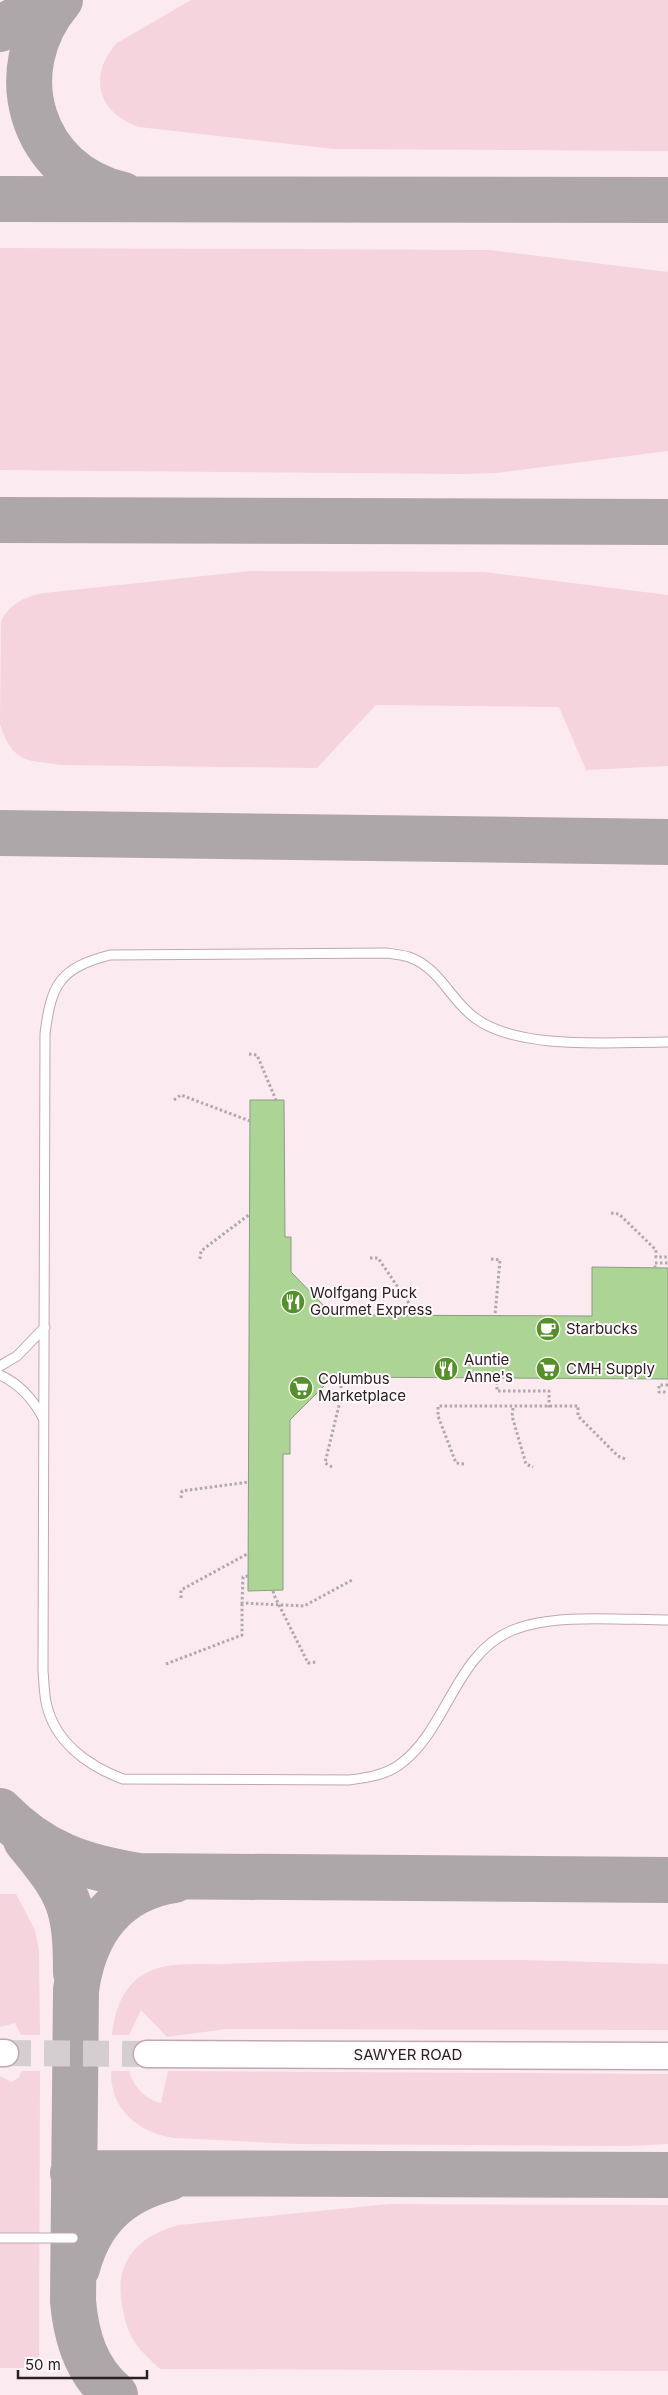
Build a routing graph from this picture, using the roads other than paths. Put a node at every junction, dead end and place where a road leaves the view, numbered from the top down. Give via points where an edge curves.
1 (668, 1042) edge
2 (45, 1327) junction
3 (0, 1366) edge
4 (0, 1375) edge
5 (44, 1422) junction
6 (668, 1620) edge
7 (147, 2054) tunnel mouth
8 (668, 2056) edge
9 (0, 2238) edge
10 (73, 2238) dead end

1 - 2 lane via 522,1039 475,1018 428,967 409,957 387,953 110,955 88,961 71,969 56,986 48,1010
2 - 3 lane via 17,1356
2 - 5 lane
4 - 5 lane via 31,1398
5 - 6 lane via 43,1671 46,1703 64,1740 80,1757 99,1770 123,1779 349,1780 375,1776 399,1765 421,1744 468,1667 494,1641 512,1630 561,1620
7 - 8 street, SAWYER ROAD
9 - 10 lane

